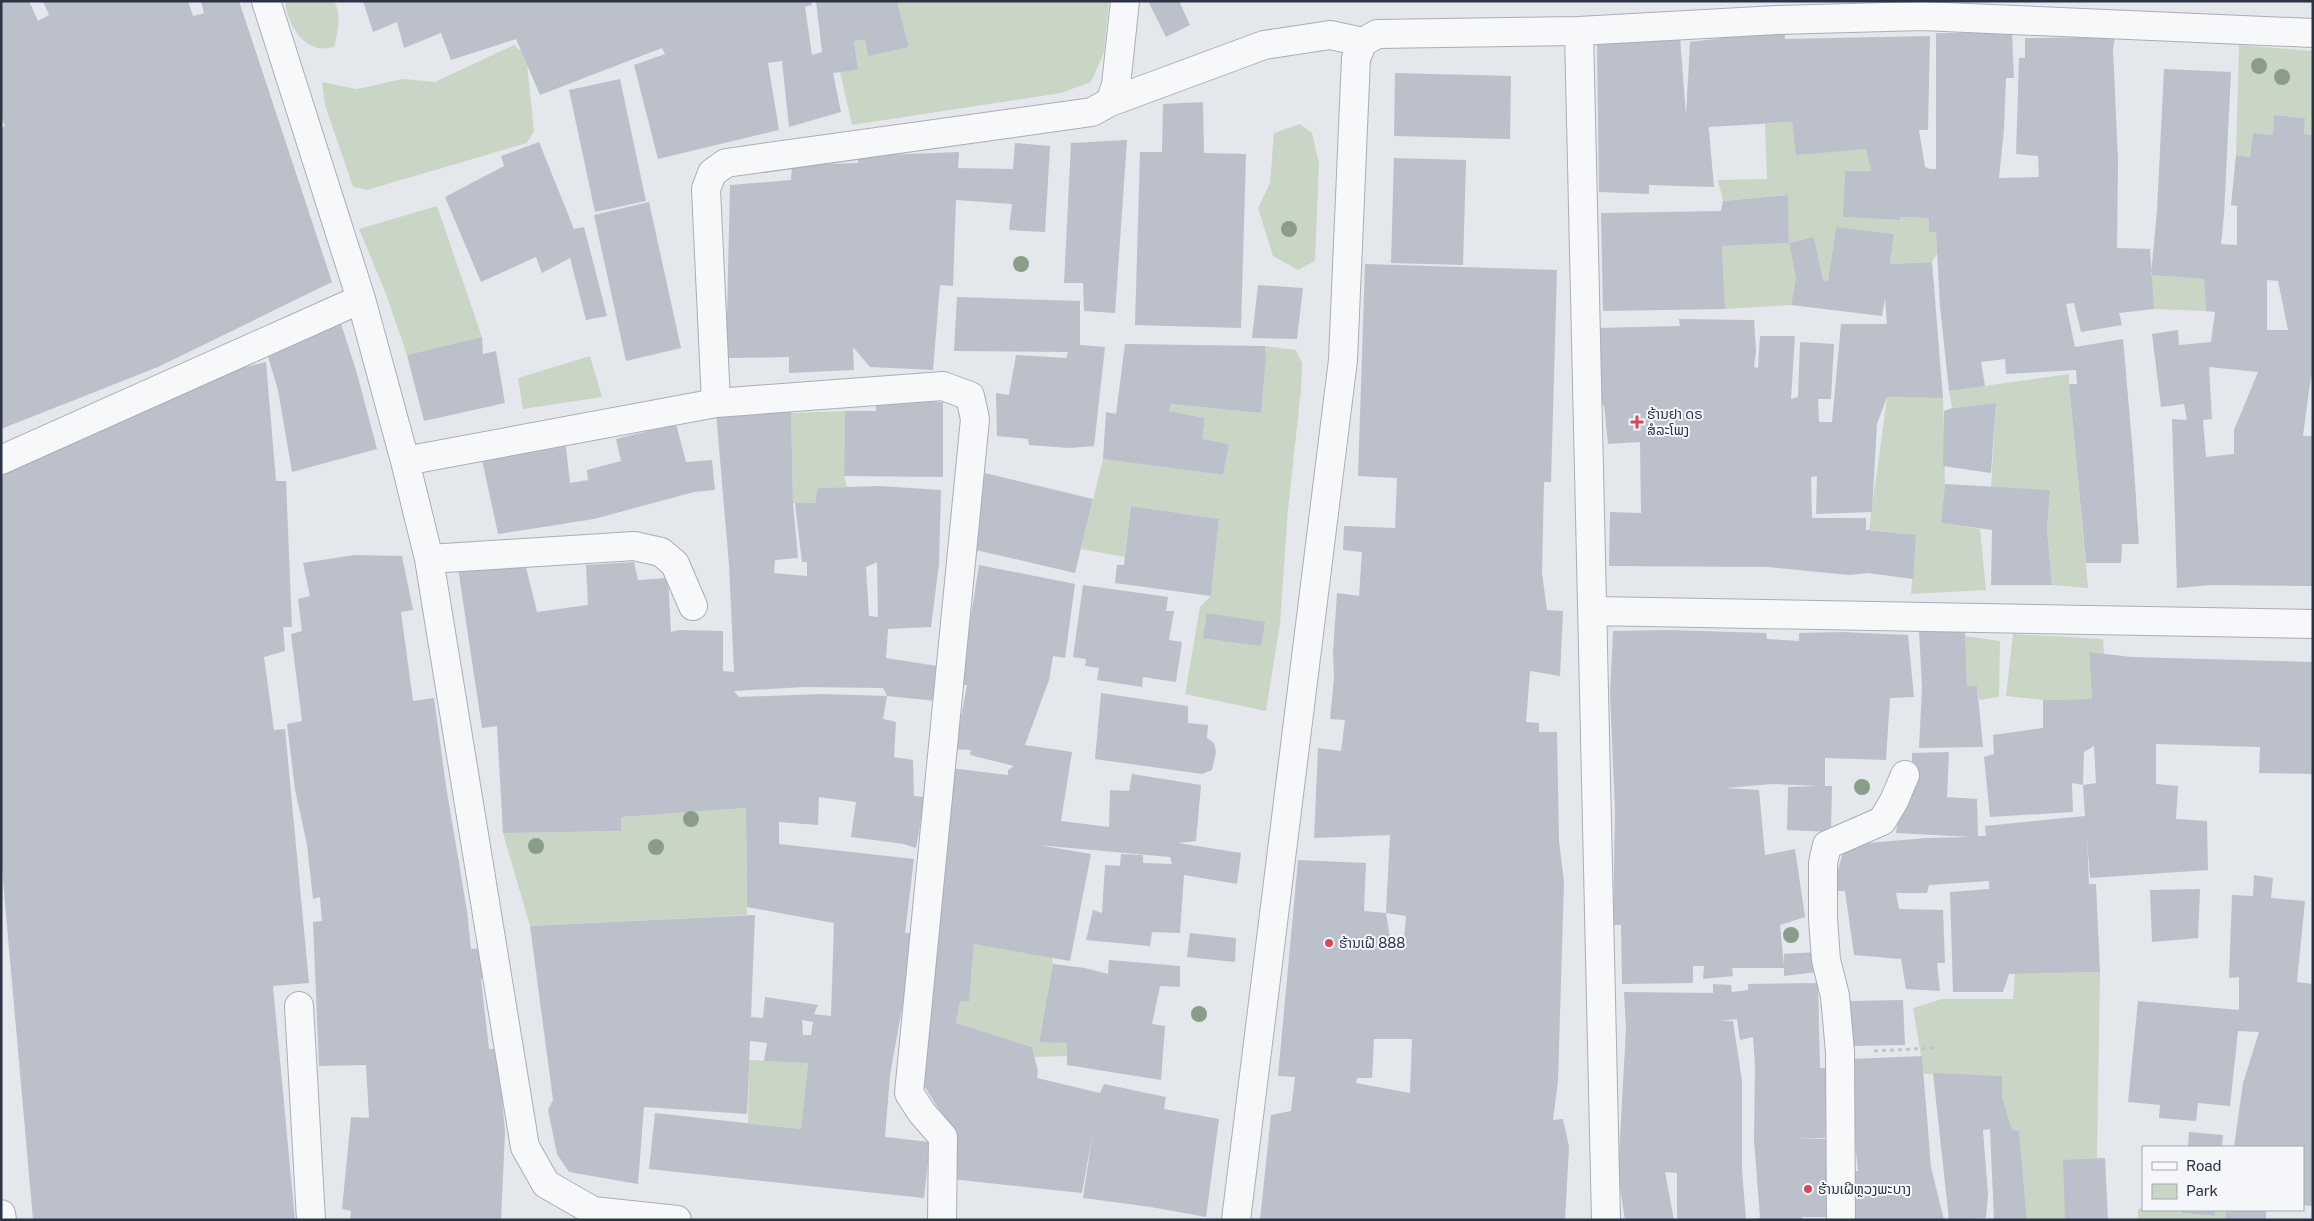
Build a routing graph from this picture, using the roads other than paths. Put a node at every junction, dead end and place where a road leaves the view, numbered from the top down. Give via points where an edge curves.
1 (266, 1) edge
2 (1125, 1) edge
3 (1776, 11) edge
4 (1578, 31) junction
5 (2313, 33) edge
6 (1363, 42) junction
7 (1110, 102) junction
8 (361, 299) junction
9 (716, 403) junction
10 (1, 460) edge
11 (405, 460) junction
12 (429, 558) junction
13 (694, 606) dead end
14 (1593, 611) junction
15 (2313, 624) edge
16 (1905, 775) dead end
17 (299, 1006) dead end
18 (1, 1214) edge
19 (592, 1215) edge
20 (2, 1220) edge
21 (310, 1220) edge
22 (677, 1220) edge
23 (942, 1220) edge
24 (1236, 1220) edge
25 (1606, 1220) edge
26 (1841, 1220) edge

1 - 8 street
2 - 7 street via 1116,85
3 - 4 street
3 - 5 street
4 - 6 street via 1377,34
4 - 14 street
6 - 7 street via 1330,35 1264,45
6 - 24 street via 1356,58 1343,360
7 - 9 street via 1092,112 726,163 712,173 706,189
8 - 10 street
8 - 11 street
9 - 11 street
9 - 23 street via 943,386 970,396 974,419 909,1093 943,1137
11 - 12 street
12 - 13 street via 634,546 661,552 675,564
12 - 19 street via 526,1147 546,1184
14 - 15 street
14 - 25 street
16 - 26 street via 1882,820 1827,845 1823,863 1826,960 1835,996 1840,1052
17 - 21 street
18 - 20 street
19 - 22 street

